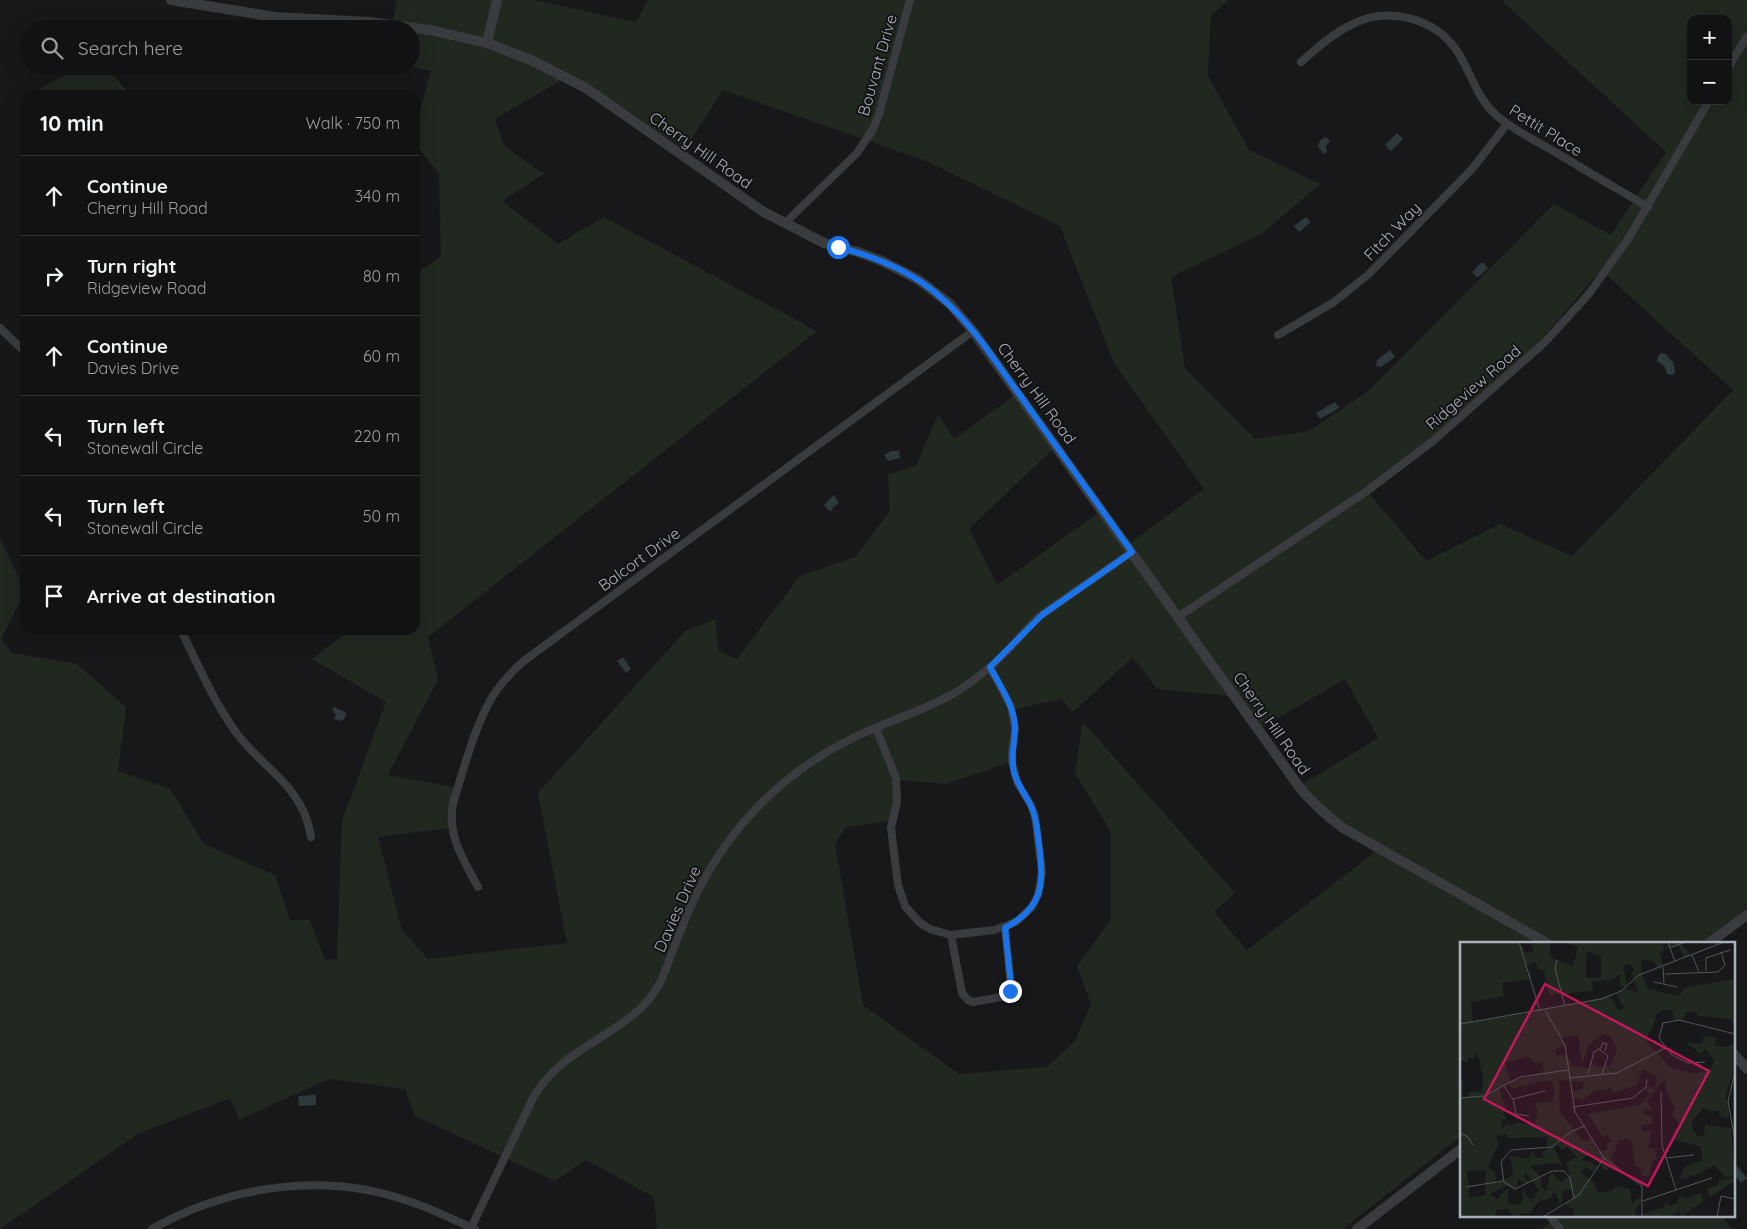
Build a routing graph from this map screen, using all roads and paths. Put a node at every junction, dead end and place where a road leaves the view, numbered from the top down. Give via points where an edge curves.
1 (171, 0) edge
2 (497, 0) edge
3 (910, 0) edge
4 (315, 20) edge
5 (420, 28) edge
6 (1747, 36) edge
7 (487, 43) junction
8 (1732, 61) edge
9 (1301, 62) dead end
10 (1707, 105) edge
11 (1507, 124) junction
12 (1648, 207) junction
13 (785, 223) junction
14 (0, 328) edge
15 (973, 330) junction
16 (1278, 335) dead end
17 (20, 347) edge
18 (1132, 552) junction
19 (1178, 617) junction
20 (183, 635) edge
21 (990, 667) junction
22 (876, 728) junction
23 (311, 837) dead end
24 (478, 887) dead end
25 (1747, 915) edge
26 (1005, 928) junction
27 (951, 935) junction
28 (1545, 942) edge
29 (1710, 942) edge
30 (1734, 1054) edge
31 (1747, 1068) edge
32 (1460, 1150) edge
33 (1550, 1216) edge
34 (473, 1228) edge
35 (152, 1229) edge
36 (1357, 1229) edge
37 (1560, 1229) edge

1 - 4 street, Cherry Hill Road via 275,18
2 - 7 street
3 - 13 street, Bouvant Drive via 880,114 873,129 857,153
5 - 7 street, Cherry Hill Road
6 - 8 street
7 - 13 street, Cherry Hill Road via 586,88 754,206
9 - 11 street, Pettit Place via 1322,43 1359,21 1377,16 1401,16 1415,20 1447,39 1463,60 1484,102
10 - 12 street, Ridgeview Road
11 - 12 street, Pettit Place
11 - 16 street, Fitch Way via 1472,169 1369,274 1334,302
12 - 19 street, Ridgeview Road via 1609,267 1566,321 1440,435 1367,491
13 - 15 street, Cherry Hill Road via 824,243 882,261 919,280 950,304
14 - 17 street
15 - 18 street, Cherry Hill Road
15 - 24 street, Balcort Drive via 512,672 485,710 452,803 454,838
18 - 19 street, Cherry Hill Road
18 - 21 street, Davies Drive via 1047,611
19 - 28 street, Cherry Hill Road via 1300,788 1326,816
20 - 23 street via 224,715 252,751 294,793 307,819
21 - 22 street, Davies Drive via 940,700
21 - 26 street via 1012,707 1015,729 1012,762 1018,784 1035,816 1042,872 1032,907
22 - 27 street via 897,784 891,828 900,896 920,923
22 - 34 street, Davies Drive via 801,769 741,826 696,895 653,994 635,1013 562,1062 541,1084
25 - 29 street
26 - 27 street
26 - 27 street via 1010,991 1002,997 973,1002 962,993
30 - 31 street
32 - 36 street
33 - 37 street
34 - 35 street via 408,1200 381,1193 309,1186 237,1194 184,1212

